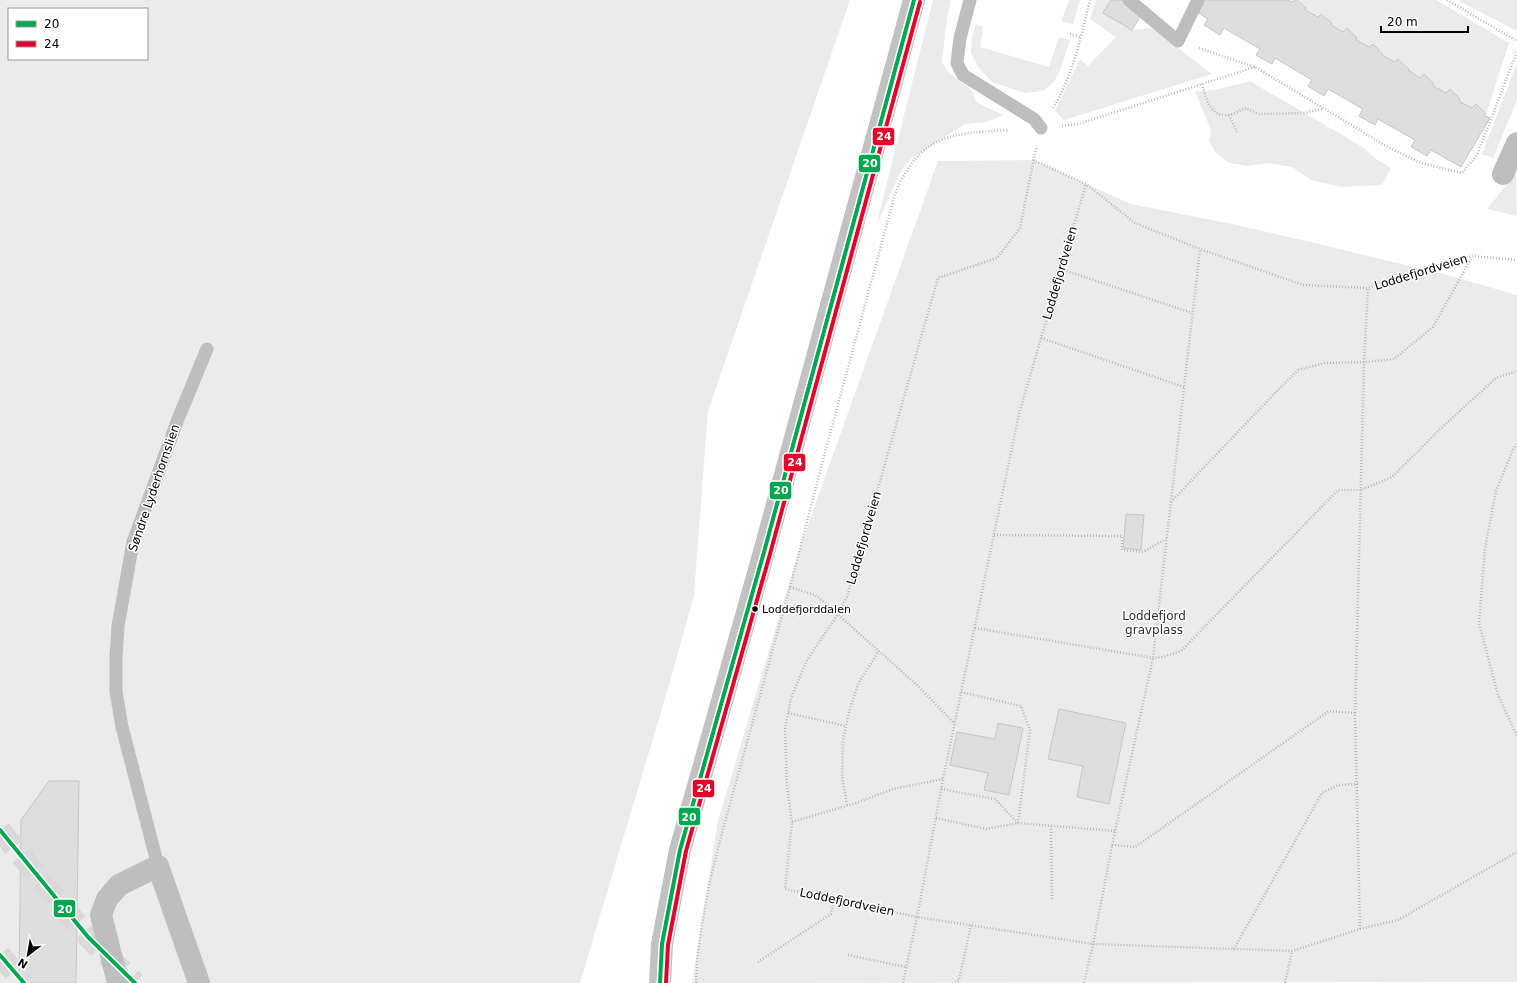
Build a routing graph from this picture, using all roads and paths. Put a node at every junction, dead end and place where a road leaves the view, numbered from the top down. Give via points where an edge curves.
1 (914, 0) edge
2 (970, 0) edge
3 (1090, 0) edge
4 (1129, 0) edge
5 (1198, 0) edge
6 (1447, 0) edge
7 (1070, 34) dead end
8 (1080, 37) junction
9 (1178, 41) junction
10 (1517, 41) edge
11 (1517, 52) edge
12 (1255, 67) junction
13 (1202, 84) junction
14 (1324, 108) junction
15 (1229, 115) junction
16 (1041, 128) junction
17 (1237, 132) dead end
18 (1517, 144) edge
19 (1033, 160) junction
20 (1503, 174) dead end
21 (1086, 184) junction
22 (1200, 249) junction
23 (1472, 256) junction
24 (1517, 260) edge
25 (1061, 269) junction
26 (1368, 288) junction
27 (1192, 313) junction
28 (1041, 338) junction
29 (207, 349) dead end
30 (1364, 362) junction
31 (1517, 371) edge
32 (1184, 387) junction
33 (1517, 444) edge
34 (1361, 490) junction
35 (1171, 503) junction
36 (994, 535) junction
37 (1167, 538) junction
38 (790, 587) junction
39 (838, 614) junction
40 (975, 628) junction
41 (878, 650) junction
42 (1153, 658) junction
43 (961, 692) junction
44 (788, 713) junction
45 (1355, 713) junction
46 (955, 724) junction
47 (846, 726) junction
48 (1517, 736) edge
49 (943, 779) junction
50 (1358, 784) junction
51 (941, 789) junction
52 (847, 805) junction
53 (936, 818) junction
54 (792, 822) junction
55 (1018, 823) junction
56 (1052, 826) junction
57 (1115, 831) junction
58 (1112, 846) junction
59 (1517, 852) edge
60 (158, 866) junction
61 (834, 899) junction
62 (1052, 900) dead end
63 (917, 917) junction
64 (971, 925) junction
65 (1360, 929) junction
66 (1093, 944) junction
67 (1234, 949) junction
68 (1292, 951) junction
69 (848, 955) dead end
70 (758, 962) dead end
71 (906, 967) junction
72 (118, 983) edge
73 (199, 983) edge
74 (660, 983) edge
75 (696, 983) edge
76 (903, 983) edge
77 (955, 983) edge
78 (1084, 983) edge
79 (1285, 983) edge

1 - 74 main road via 680,850 662,944
2 - 16 lane via 960,38 957,63 963,74 1034,119
3 - 8 path, Loddefjordveien
4 - 9 lane
5 - 9 lane
6 - 10 path
7 - 8 path
8 - 16 path, Loddefjordveien via 1064,91
9 - 12 path
11 - 14 path via 1478,155 1462,173 1421,163 1386,146
12 - 13 path
12 - 14 path
13 - 15 path via 1212,110 1220,115
13 - 16 path via 1078,124
14 - 15 path via 1305,113 1258,114 1246,108
15 - 17 path
16 - 19 path, Loddefjordveien
16 - 38 path via 962,133 943,138 929,146 902,177 889,214
18 - 20 street
19 - 21 path, Loddefjordveien
19 - 39 path, Loddefjordveien via 1020,228 997,258 938,278 847,597
21 - 22 path, Loddefjordveien via 1135,223
21 - 25 path, Loddefjordveien
22 - 26 path, Loddefjordveien via 1303,285
22 - 27 path
23 - 24 path, Loddefjordveien
23 - 26 path, Loddefjordveien
23 - 30 path via 1433,327 1394,359
25 - 27 path
25 - 28 path, Loddefjordveien
26 - 30 path
27 - 32 path
28 - 32 path
28 - 36 path, Loddefjordveien via 1019,414
29 - 60 lane, Søndre Lyderhornslien via 178,419 133,542 118,626 116,692 122,727
30 - 34 path
30 - 35 path via 1325,363 1298,370
31 - 34 path via 1496,378 1392,477
32 - 35 path
33 - 48 path via 1512,450 1496,491 1485,548 1479,623 1498,695
34 - 42 path via 1338,490 1180,651
34 - 45 path
35 - 37 path
36 - 37 path via 1122,536 1122,550 1143,552
36 - 40 path, Loddefjordveien
37 - 42 path
38 - 39 path via 815,595
38 - 75 path via 720,840 702,924
39 - 41 path
39 - 44 path, Loddefjordveien via 807,660 791,698
40 - 42 path
40 - 43 path, Loddefjordveien
41 - 46 path
41 - 47 path via 859,682
42 - 57 path
43 - 46 path, Loddefjordveien
43 - 55 path via 1021,706 1030,730
44 - 47 path
44 - 54 path, Loddefjordveien via 785,729 787,787
45 - 50 path
45 - 58 path via 1329,711 1136,846
46 - 49 path, Loddefjordveien
47 - 52 path via 842,776
49 - 51 path, Loddefjordveien
49 - 52 path via 893,789
50 - 65 path
50 - 67 path via 1338,785 1322,793
51 - 53 path, Loddefjordveien
51 - 55 path via 995,799
52 - 54 path
53 - 55 path via 986,829
53 - 63 path, Loddefjordveien
54 - 61 path, Loddefjordveien via 785,889
55 - 56 path
56 - 57 path
56 - 62 path
57 - 58 path
58 - 66 path
59 - 65 path via 1398,920
60 - 72 street via 119,886 107,898 101,915
60 - 73 street, Søndre Lyderhornslien
61 - 63 path, Loddefjordveien
61 - 70 path via 831,914
63 - 64 path
63 - 71 path
64 - 66 path
64 - 77 path via 959,980
65 - 68 path
66 - 67 path
66 - 78 path
67 - 68 path
68 - 79 path
69 - 71 path
71 - 76 path

